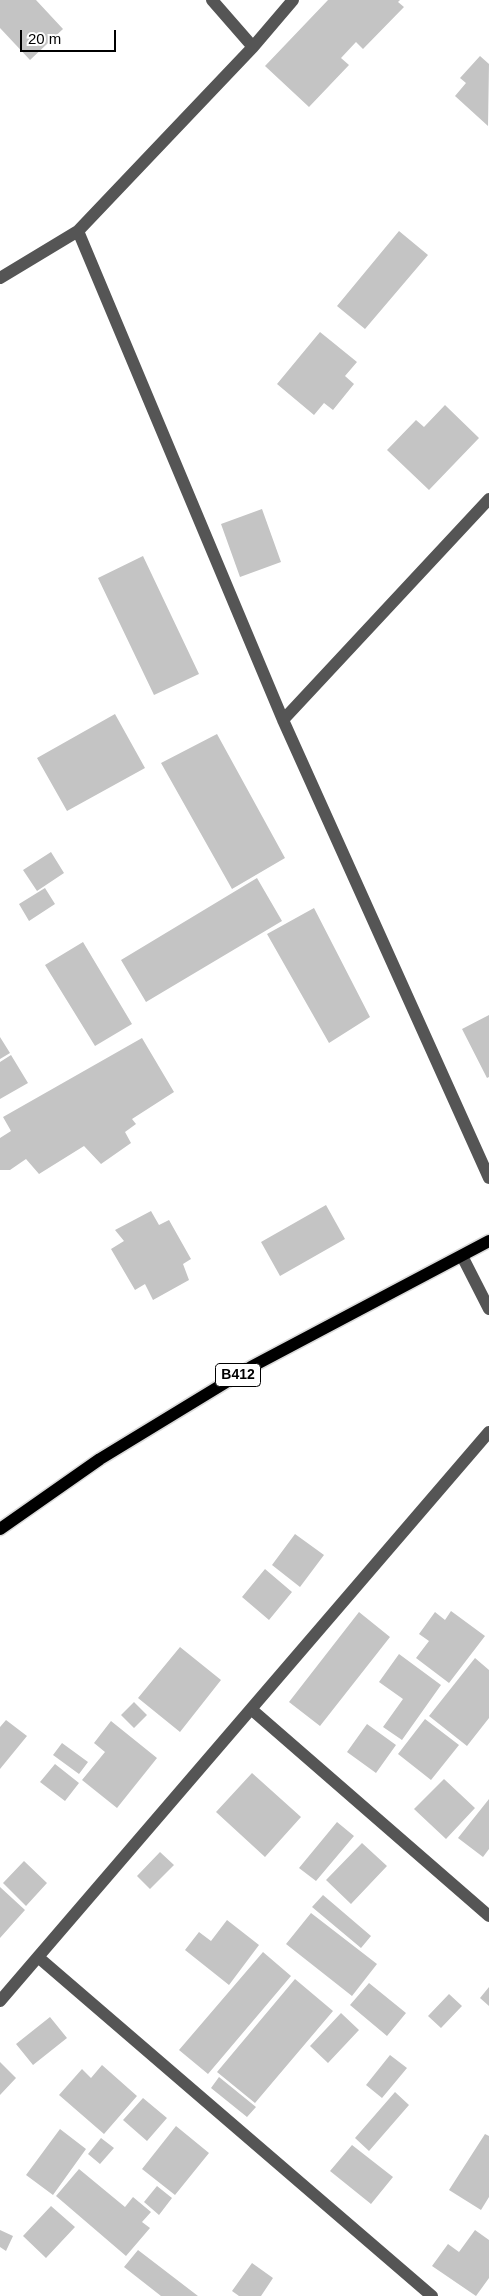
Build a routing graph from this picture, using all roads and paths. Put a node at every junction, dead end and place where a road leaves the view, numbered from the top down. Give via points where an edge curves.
1 (212, 0) edge
2 (294, 0) edge
3 (252, 47) junction
4 (78, 231) junction
5 (0, 278) edge
6 (489, 499) edge
7 (283, 720) junction
8 (489, 1178) edge
9 (489, 1242) edge
10 (462, 1256) junction
11 (489, 1309) edge
12 (489, 1432) edge
13 (0, 1529) edge
14 (251, 1709) junction
15 (489, 1916) edge
16 (38, 1957) junction
17 (0, 2001) edge
18 (432, 2296) edge

1 - 3 street
2 - 3 street
3 - 4 street
4 - 5 street
4 - 7 street
6 - 7 street
7 - 8 street
9 - 10 main road, B412
10 - 11 street
10 - 13 main road, B412 via 251,1367 100,1459
12 - 14 street
14 - 15 street
14 - 16 street
16 - 17 street
16 - 18 street

